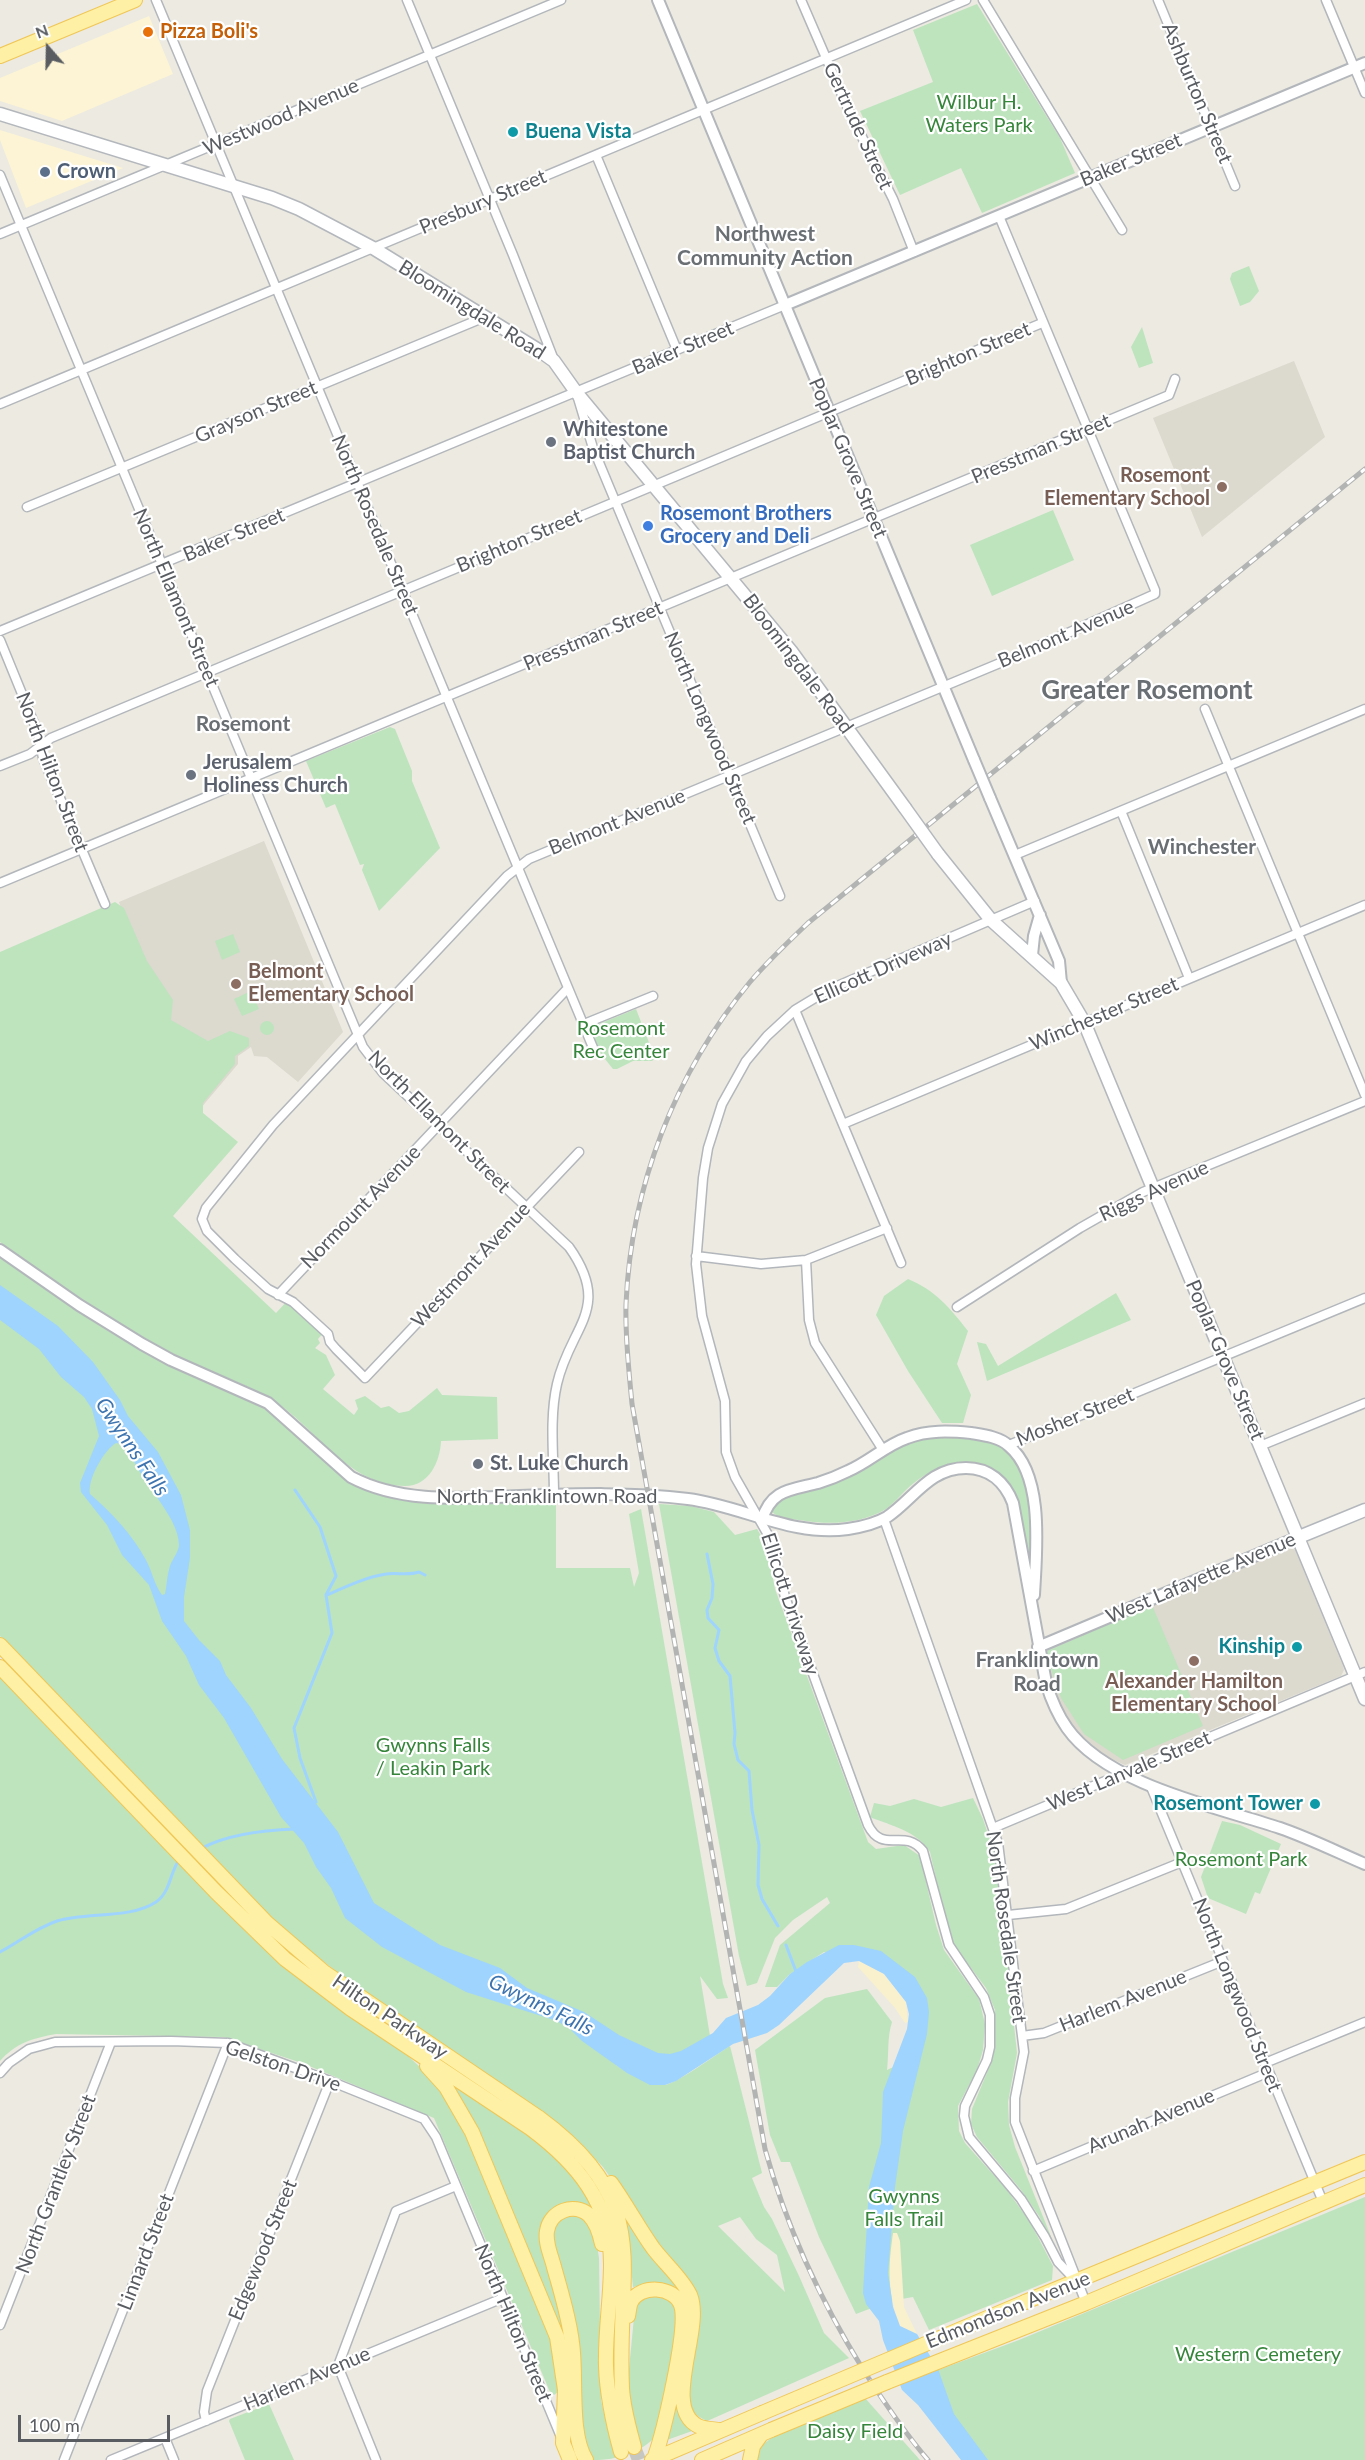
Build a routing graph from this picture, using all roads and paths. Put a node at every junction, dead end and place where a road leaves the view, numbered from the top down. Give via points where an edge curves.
1 (135, 0) edge
2 (156, 0) edge
3 (407, 0) edge
4 (561, 0) edge
5 (658, 0) edge
6 (801, 0) edge
7 (966, 0) edge
8 (983, 0) edge
9 (1158, 0) edge
10 (1326, 0) edge
11 (430, 55) junction
12 (0, 56) edge
13 (826, 59) junction
14 (1360, 65) edge
15 (1365, 93) edge
16 (705, 110) junction
17 (0, 114) edge
18 (1211, 127) junction
19 (217, 143) junction
20 (596, 155) junction
21 (166, 164) junction
22 (0, 175) edge
23 (1089, 178) junction
24 (234, 186) junction
25 (1235, 186) dead end
26 (490, 199) junction
27 (999, 216) junction
28 (21, 225) junction
29 (1122, 230) dead end
30 (0, 234) edge
31 (373, 248) junction
32 (914, 252) junction
33 (277, 288) junction
34 (785, 305) junction
35 (485, 317) junction
36 (1042, 324) junction
37 (677, 350) junction
38 (554, 360) junction
39 (81, 370) junction
40 (1175, 378) dead end
41 (318, 386) junction
42 (576, 392) junction
43 (0, 404) edge
44 (830, 412) junction
45 (1088, 430) junction
46 (122, 468) junction
47 (358, 483) junction
48 (654, 485) junction
49 (615, 501) junction
50 (27, 507) dead end
51 (874, 519) junction
52 (163, 565) junction
53 (731, 578) junction
54 (403, 590) junction
55 (660, 608) junction
56 (0, 631) edge
57 (0, 640) edge
58 (207, 673) junction
59 (944, 686) junction
60 (447, 697) junction
61 (1205, 709) dead end
62 (1365, 709) edge
63 (846, 728) junction
64 (40, 746) junction
65 (0, 766) edge
66 (1228, 766) junction
67 (730, 776) junction
68 (252, 778) junction
69 (1121, 811) junction
70 (81, 849) junction
71 (1015, 855) junction
72 (518, 866) junction
73 (0, 883) edge
74 (780, 896) dead end
75 (1035, 901) junction
76 (105, 904) dead end
77 (1365, 905) edge
78 (1040, 915) junction
79 (991, 920) junction
80 (1297, 933) junction
81 (1032, 955) junction
82 (1189, 978) junction
83 (1061, 983) junction
84 (568, 988) junction
85 (652, 996) dead end
86 (795, 1010) junction
87 (1084, 1022) junction
88 (584, 1024) junction
89 (357, 1035) junction
90 (594, 1050) dead end
91 (1365, 1095) edge
92 (1365, 1101) edge
93 (843, 1124) junction
94 (438, 1126) junction
95 (579, 1152) dead end
96 (1153, 1188) junction
97 (526, 1207) junction
98 (887, 1228) junction
99 (0, 1250) edge
100 (696, 1256) junction
101 (806, 1260) junction
102 (901, 1263) dead end
103 (278, 1294) junction
104 (1365, 1298) edge
105 (957, 1308) dead end
106 (1223, 1356) junction
107 (1365, 1403) edge
108 (1009, 1445) junction
109 (1260, 1446) junction
110 (883, 1450) junction
111 (554, 1495) junction
112 (1365, 1510) edge
113 (884, 1519) junction
114 (762, 1520) junction
115 (1299, 1538) junction
116 (1034, 1616) junction
117 (0, 1645) edge
118 (1038, 1647) junction
119 (0, 1667) edge
120 (1360, 1674) edge
121 (1365, 1699) edge
122 (1124, 1773) junction
123 (1151, 1787) junction
124 (993, 1828) junction
125 (1182, 1862) junction
126 (1365, 1864) edge
127 (1008, 1916) junction
128 (1223, 1961) junction
129 (1365, 2022) edge
130 (1022, 2036) junction
131 (111, 2042) junction
132 (228, 2043) junction
133 (414, 2051) junction
134 (1267, 2067) junction
135 (0, 2073) edge
136 (330, 2081) junction
137 (585, 2157) junction
138 (1365, 2162) edge
139 (1033, 2171) junction
140 (1315, 2183) junction
141 (1365, 2185) edge
142 (456, 2186) junction
143 (1323, 2202) junction
144 (1077, 2282) junction
145 (610, 2292) junction
146 (504, 2298) junction
147 (1086, 2303) junction
148 (0, 2325) edge
149 (622, 2350) junction
150 (338, 2366) junction
151 (206, 2421) junction
152 (720, 2430) junction
153 (766, 2432) junction
154 (165, 2438) junction
155 (563, 2443) junction
156 (64, 2460) edge
157 (111, 2460) edge
158 (174, 2460) edge
159 (376, 2460) edge
160 (570, 2460) edge
161 (586, 2460) edge
162 (653, 2460) edge
163 (702, 2460) edge
164 (750, 2460) edge

1 - 12 main road
2 - 19 street, North Rosedale Street
3 - 11 street
4 - 11 street, Westwood Avenue
5 - 16 street, Poplar Grove Street
6 - 13 street, Gertrude Street
7 - 13 street, Presbury Street
8 - 23 street
9 - 18 street, Ashburton Street
10 - 14 street
11 - 19 street, Westwood Avenue
11 - 26 street
13 - 16 street, Presbury Street
13 - 32 street, Gertrude Street
14 - 15 street
14 - 18 street, Baker Street
16 - 20 street, Presbury Street
16 - 34 street, Poplar Grove Street
17 - 21 main road, Bloomingdale Road
18 - 23 street, Baker Street
18 - 25 street, Ashburton Street
19 - 21 street, Westwood Avenue
19 - 24 street, North Rosedale Street
20 - 26 street, Presbury Street
20 - 37 street
21 - 24 main road, Bloomingdale Road
21 - 28 street, Westwood Avenue
22 - 28 street, North Ellamont Street
23 - 27 street, Baker Street
23 - 29 street
24 - 31 main road, Bloomingdale Road via 299,209
24 - 33 street, North Rosedale Street
26 - 31 street, Presbury Street
26 - 38 street
27 - 32 street, Baker Street
27 - 36 street
28 - 30 street, Westwood Avenue
28 - 39 street, North Ellamont Street
31 - 33 street, Presbury Street
31 - 35 main road, Bloomingdale Road
32 - 34 street, Baker Street
33 - 39 street, Presbury Street
33 - 41 street, North Rosedale Street
34 - 37 street, Baker Street
34 - 44 street, Poplar Grove Street
35 - 38 main road, Bloomingdale Road
35 - 41 street, Grayson Street
36 - 44 street, Brighton Street
36 - 45 street
37 - 42 street, Baker Street
38 - 42 main road, Bloomingdale Road
39 - 43 street, Presbury Street
39 - 46 street, North Ellamont Street
40 - 45 street, Presstman Street via 1169,395
41 - 46 street, Grayson Street
41 - 47 street, North Rosedale Street
42 - 47 street, Baker Street
42 - 48 main road, Bloomingdale Road
42 - 49 street, North Longwood Street
44 - 48 street, Brighton Street
44 - 51 street, Poplar Grove Street
45 - 51 street, Presstman Street
45 - 59 street, Belmont Avenue via 1155,594
46 - 50 street, Grayson Street
46 - 52 street, North Ellamont Street
47 - 52 street, Baker Street
47 - 54 street, North Rosedale Street
48 - 49 street, Brighton Street
48 - 53 main road, Bloomingdale Road
49 - 54 street, Brighton Street
49 - 55 street, North Longwood Street
51 - 53 street, Presstman Street
51 - 59 street, Poplar Grove Street
52 - 56 street, Baker Street
52 - 58 street, North Ellamont Street
53 - 55 street, Presstman Street
53 - 63 main road, Bloomingdale Road via 791,651
54 - 58 street, Brighton Street
54 - 60 street, North Rosedale Street
55 - 60 street, Presstman Street
55 - 67 street, North Longwood Street
57 - 64 street, North Hilton Street
58 - 64 street, Brighton Street
58 - 68 street, North Ellamont Street
59 - 63 street, Belmont Avenue
59 - 71 street, Poplar Grove Street, bridge
60 - 68 street, Presstman Street
60 - 72 street, North Rosedale Street
61 - 66 street
62 - 66 street
63 - 67 street, Belmont Avenue
63 - 79 main road, Bloomingdale Road, bridge
64 - 65 street, Brighton Street
64 - 70 street, North Hilton Street
66 - 69 street
66 - 80 street
67 - 72 street, Belmont Avenue
67 - 74 street, North Longwood Street
68 - 70 street, Presstman Street
68 - 89 street, North Ellamont Street
69 - 71 street
69 - 82 street
70 - 73 street, Presstman Street
70 - 76 street, North Hilton Street
71 - 75 street, Poplar Grove Street
72 - 84 street, North Rosedale Street
72 - 89 street, Belmont Avenue
75 - 78 street, Poplar Grove Street
75 - 79 street, Ellicott Driveway
77 - 80 street, Winchester Street
78 - 81 street
78 - 83 street, Poplar Grove Street via 1059,961
79 - 81 main road, Bloomingdale Road
79 - 86 street, Ellicott Driveway via 828,990
80 - 82 street, Winchester Street
80 - 91 street
81 - 83 main road, Bloomingdale Road
82 - 87 street, Winchester Street
83 - 87 main road, Bloomingdale Road
84 - 88 street, North Rosedale Street
84 - 94 street, Normount Avenue
85 - 88 street
86 - 93 street
86 - 100 street, Ellicott Driveway via 746,1061 722,1104 708,1148
87 - 93 street, Winchester Street
87 - 96 main road, Poplar Grove Street
88 - 90 street, North Rosedale Street
89 - 94 street, North Ellamont Street via 383,1073
89 - 103 street, Belmont Avenue via 273,1125 206,1208 202,1219 207,1231 235,1259
92 - 96 street, Riggs Avenue
93 - 98 street
94 - 97 street, North Ellamont Street
94 - 103 street, Normount Avenue
95 - 97 street, Westmont Avenue
96 - 105 street, Riggs Avenue via 1080,1228
96 - 106 main road, Poplar Grove Street
97 - 103 street, Westmont Avenue via 365,1378 330,1342 328,1334 294,1302
97 - 111 street, North Ellamont Street via 569,1247 583,1269 589,1292 585,1319 557,1383
98 - 101 street
98 - 102 street
99 - 111 street, North Franklintown Road via 142,1344 268,1403 351,1476 367,1485 397,1494 436,1497
100 - 101 street via 761,1264
100 - 114 street, Ellicott Driveway via 702,1316 725,1401 726,1452 735,1477
101 - 110 street via 809,1320 815,1344
104 - 106 street, Mosher Street
106 - 108 street, Mosher Street
106 - 109 main road, Poplar Grove Street
107 - 109 street
108 - 110 street, Mosher Street via 986,1436 937,1431 909,1437
108 - 116 street, North Franklintown Road via 1027,1472 1034,1497
109 - 115 main road, Poplar Grove Street
110 - 114 street, Mosher Street via 827,1480 785,1491 765,1507
111 - 114 street, North Franklintown Road via 690,1499
112 - 115 main road, West Lafayette Avenue
113 - 114 street, North Franklintown Road via 860,1527 830,1530
113 - 116 street, North Franklintown Road via 920,1486 941,1473 965,1468 990,1474 1001,1482 1013,1503
113 - 124 street, North Rosedale Street
114 - 144 street, Ellicott Driveway via 787,1603 868,1825 876,1838 908,1839 923,1851 949,1945 980,1989 987,2006 990,2047 982,2074 965,2106 969,2137 1007,2180 1058,2262
115 - 118 street, West Lafayette Avenue
115 - 120 main road, Poplar Grove Street
116 - 118 street, North Franklintown Road
117 - 137 main road, Hilton Parkway via 267,1923 324,1972 537,2117
118 - 122 street, North Franklintown Road via 1052,1701 1068,1730 1083,1746
119 - 133 main road, Hilton Parkway via 256,1933 315,1983
120 - 121 main road, Poplar Grove Street
120 - 122 street, West Lanvale Street
122 - 123 street, North Franklintown Road
122 - 124 street, West Lanvale Street
123 - 125 street, North Longwood Street
123 - 126 street, North Franklintown Road via 1281,1829
124 - 127 street, North Rosedale Street
125 - 127 street via 1065,1909
125 - 128 street, North Longwood Street
127 - 130 street, North Rosedale Street
128 - 130 street, Harlem Avenue via 1044,2033
128 - 134 street, North Longwood Street
129 - 134 street, Arunah Avenue
130 - 139 street, North Rosedale Street via 1023,2063 1015,2098 1015,2122
131 - 132 street, Gelston Drive
131 - 135 street, Gelston Drive via 41,2044 19,2055
131 - 148 street, North Grantley Street
132 - 136 street, Gelston Drive
132 - 156 street, Linnard Street
133 - 145 main road, Hilton Parkway via 530,2128 574,2165 605,2222 611,2263
133 - 155 main road via 463,2113 549,2315 564,2374
134 - 139 street, Arunah Avenue
134 - 140 street, North Longwood Street
136 - 142 street, Gelston Drive via 424,2119 434,2132
136 - 151 street, Edgewood Street via 207,2391
137 - 149 main road, Hilton Parkway via 611,2198 623,2237
137 - 152 main road via 611,2183 654,2250 689,2294 693,2317 682,2400 688,2418 694,2423
138 - 140 main road, Edmondson Avenue
139 - 144 street, North Rosedale Street
140 - 143 street, North Longwood Street
140 - 144 main road, Edmondson Avenue
141 - 143 main road, Edmondson Avenue
142 - 146 street, North Hilton Street
142 - 150 street via 396,2211
143 - 147 main road, Edmondson Avenue
144 - 147 street, North Rosedale Street
144 - 152 main road, Edmondson Avenue, bridge
145 - 149 main road, Hilton Parkway via 608,2392 628,2449
145 - 161 main road via 595,2222 582,2211 559,2212 549,2224 547,2240 569,2325 577,2440
146 - 150 street, Harlem Avenue
146 - 155 street, North Hilton Street
147 - 153 main road, Edmondson Avenue, bridge
149 - 162 main road via 635,2298 657,2289 675,2296 681,2303 682,2327 665,2423
150 - 151 street, Harlem Avenue
150 - 159 street
151 - 154 street, Harlem Avenue
152 - 162 main road, Edmondson Avenue
153 - 163 main road, Edmondson Avenue
153 - 164 main road via 753,2446
154 - 157 street, Harlem Avenue
154 - 158 street
155 - 160 main road, North Hilton Street

